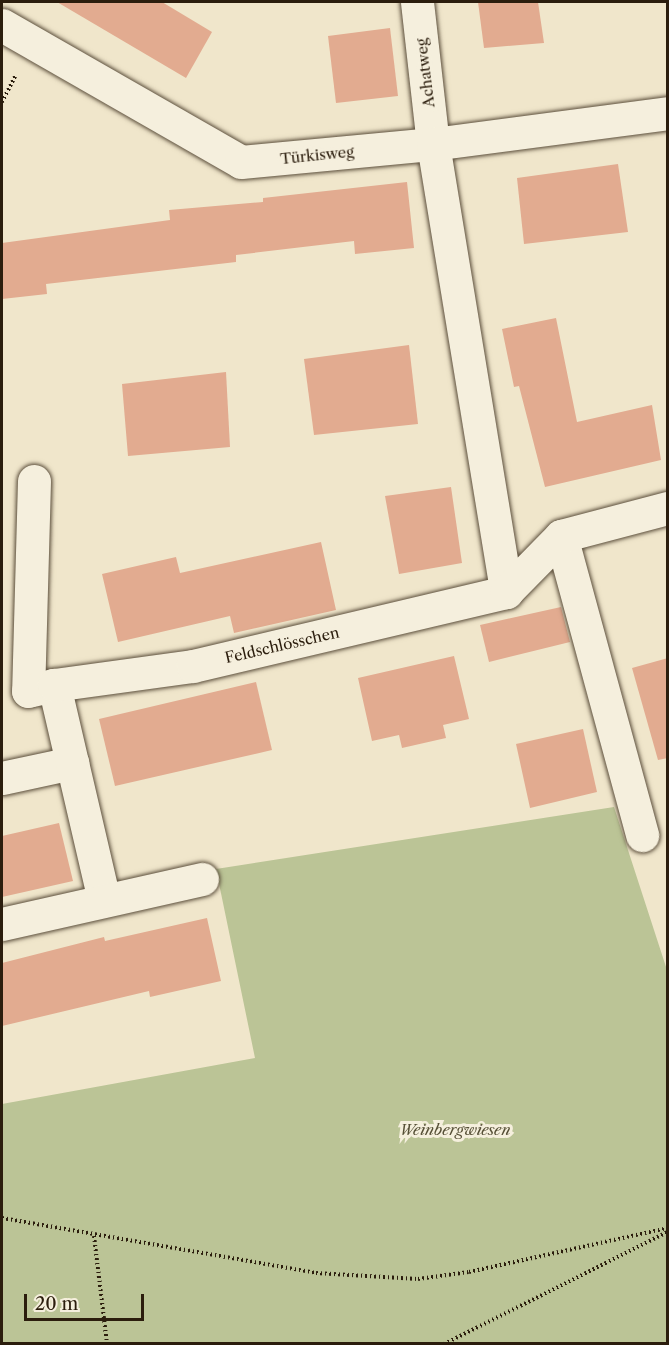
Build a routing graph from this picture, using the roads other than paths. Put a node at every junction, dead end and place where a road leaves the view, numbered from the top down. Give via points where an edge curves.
1 (417, 2) edge
2 (2, 25) edge
3 (668, 113) edge
4 (433, 144) junction
5 (34, 481) dead end
6 (668, 508) edge
7 (561, 536) junction
8 (506, 592) junction
9 (28, 691) edge
10 (72, 763) junction
11 (2, 778) edge
12 (642, 835) dead end
13 (202, 879) dead end
14 (104, 900) junction
15 (2, 924) edge

1 - 4 street, Achatweg
2 - 4 street, Türkisweg via 241,162
3 - 4 street, Türkisweg
4 - 8 street
5 - 9 street
6 - 7 street
7 - 8 street
7 - 12 street
8 - 9 street, Feldschlösschen via 194,666
9 - 10 street
10 - 11 street
10 - 14 street
13 - 14 street
14 - 15 street

